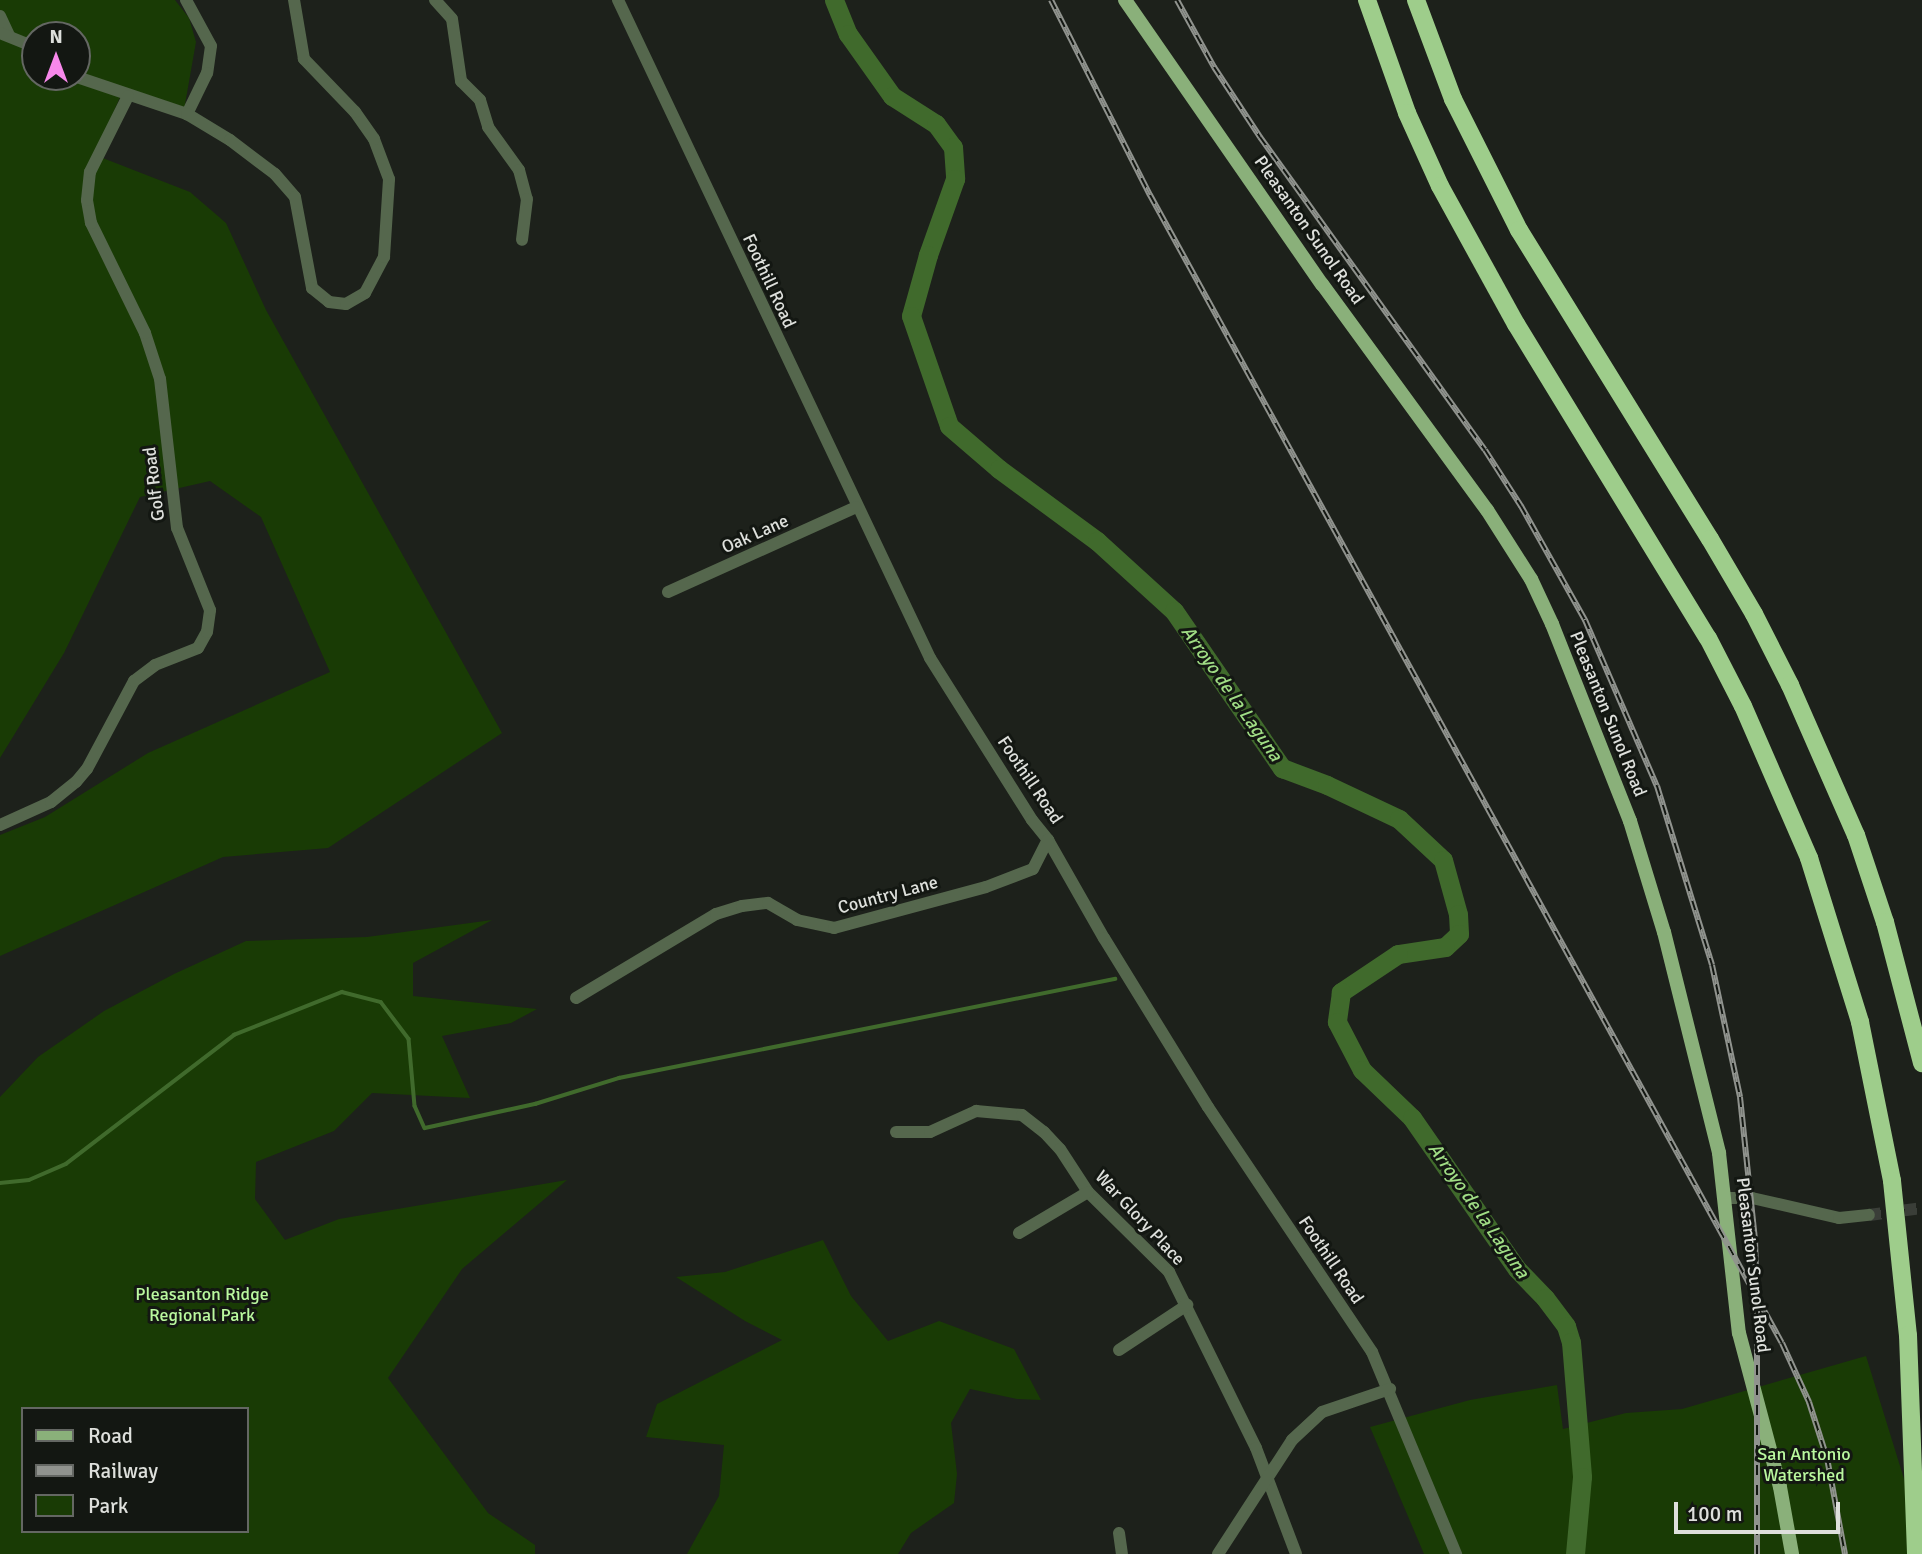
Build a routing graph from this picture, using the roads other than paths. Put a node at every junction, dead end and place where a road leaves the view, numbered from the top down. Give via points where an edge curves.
1 (186, 0) edge
2 (294, 0) edge
3 (435, 0) edge
4 (618, 0) edge
5 (1125, 0) edge
6 (1367, 0) edge
7 (1416, 0) edge
8 (0, 16) edge
9 (5, 34) edge
10 (91, 82) edge
11 (128, 96) junction
12 (187, 114) junction
13 (522, 240) dead end
14 (856, 507) junction
15 (668, 592) dead end
16 (0, 825) edge
17 (1048, 839) junction
18 (576, 998) dead end
19 (1922, 1063) edge
20 (896, 1132) dead end
21 (1088, 1192) junction
22 (1726, 1198) junction
23 (1869, 1215) tunnel mouth
24 (1019, 1233) dead end
25 (1187, 1305) junction
26 (1119, 1350) dead end
27 (1390, 1389) junction
28 (1268, 1477) junction
29 (1119, 1533) dead end
30 (1122, 1554) edge
31 (1218, 1554) edge
32 (1296, 1554) edge
33 (1455, 1554) edge
34 (1792, 1554) edge
35 (1916, 1554) edge

1 - 12 street via 211,46 207,73
2 - 12 street via 304,59 355,112 374,139 389,179 384,257 365,293 346,304 321,297 309,279 300,212 290,191 253,156
3 - 13 street via 452,19 461,81 480,100 488,127 522,179 527,199
4 - 14 street, Foothill Road
5 - 22 main road, Pleasanton Sunol Road via 1330,295 1487,510 1531,579 1572,671 1649,874 1719,1153
6 - 35 highway via 1402,102 1440,186 1509,312 1708,638 1809,858 1860,1022 1892,1181 1908,1335
7 - 19 highway via 1453,99 1519,230 1710,540 1790,685 1856,835 1885,922
8 - 9 street
10 - 11 street
11 - 12 street
11 - 16 street, Golf Road via 90,172 87,200 91,223 145,333 160,379 177,528 210,610 207,632 198,648 155,665 134,681 76,782 51,802
14 - 15 street, Oak Lane
14 - 17 street, Foothill Road via 930,658
17 - 18 street, Country Lane via 1033,869 986,887 834,928 797,920 768,904 716,914
17 - 27 street, Foothill Road via 1145,1007 1372,1352
20 - 21 street, War Glory Place via 930,1132 976,1111 1022,1115 1060,1149
21 - 24 street
21 - 25 street, War Glory Place via 1169,1272
22 - 23 street via 1752,1198 1839,1218
22 - 34 main road, Pleasanton Sunol Road via 1739,1333 1780,1487
25 - 26 street
25 - 28 street, War Glory Place
27 - 28 street via 1322,1412 1292,1440
27 - 33 street, Foothill Road
28 - 31 street
28 - 32 street, War Glory Place
29 - 30 street

